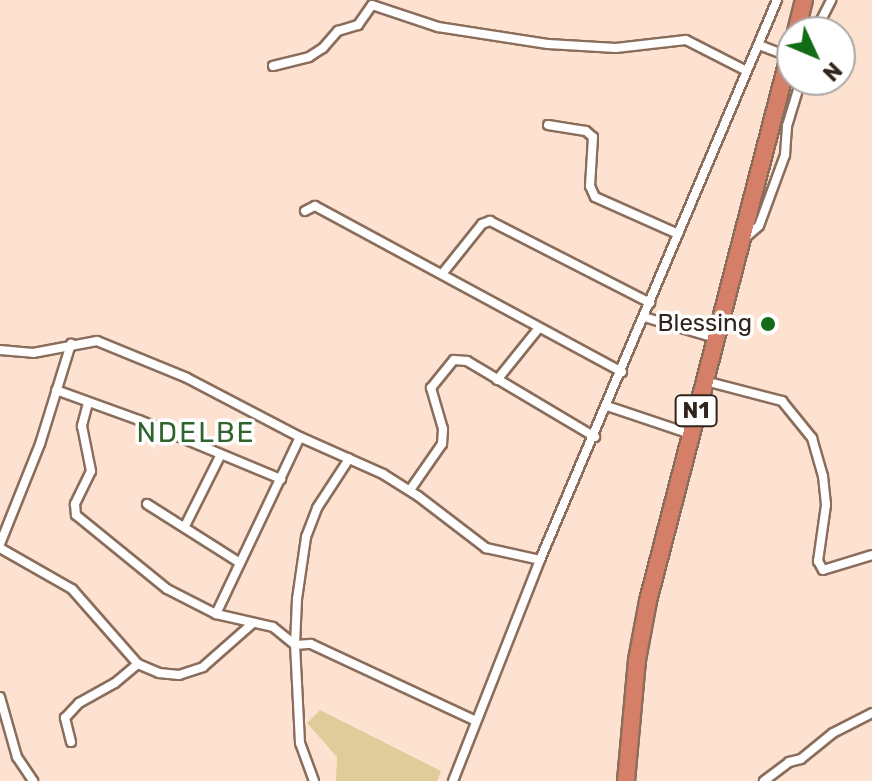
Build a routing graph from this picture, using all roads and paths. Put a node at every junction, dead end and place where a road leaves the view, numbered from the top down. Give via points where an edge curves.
1 (777, 0) edge
2 (759, 45) junction
3 (776, 48) edge
4 (273, 66) dead end
5 (745, 70) junction
6 (778, 96) edge
7 (796, 96) edge
8 (548, 125) dead end
9 (305, 211) dead end
10 (678, 234) junction
11 (741, 240) junction
12 (442, 274) junction
13 (650, 303) junction
14 (644, 317) junction
15 (539, 328) junction
16 (715, 338) junction
17 (71, 344) junction
18 (0, 350) edge
19 (622, 372) junction
20 (497, 380) junction
21 (704, 381) junction
22 (56, 390) junction
23 (88, 403) junction
24 (607, 406) junction
25 (690, 434) junction
26 (300, 437) junction
27 (595, 437) junction
28 (221, 454) junction
29 (349, 459) junction
30 (281, 479) junction
31 (410, 490) junction
32 (147, 504) dead end
33 (185, 526) junction
34 (0, 546) edge
35 (872, 555) edge
36 (540, 560) junction
37 (240, 563) junction
38 (216, 614) junction
39 (252, 624) junction
40 (295, 645) junction
41 (138, 664) junction
42 (0, 697) edge
43 (872, 713) edge
44 (476, 721) junction
45 (71, 742) dead end
46 (33, 781) edge
47 (314, 781) edge
48 (453, 781) edge
49 (626, 781) edge
50 (764, 781) edge

1 - 2 street
2 - 3 street
2 - 5 street
4 - 5 street via 309,57 338,31 358,25 372,5 438,27 548,44 616,48 686,40
5 - 10 street
6 - 11 highway, N1
7 - 11 street via 785,155 759,226
8 - 10 street via 593,137 590,186 595,197
9 - 12 street via 315,206
10 - 13 street
11 - 16 highway, N1
12 - 13 street via 490,221
12 - 15 street
13 - 14 street
14 - 16 street
14 - 19 street
15 - 19 street
15 - 20 street
16 - 21 highway, N1
17 - 18 street via 33,353
17 - 22 street
17 - 26 street via 97,341 187,378
19 - 24 street
20 - 27 street
20 - 31 street via 461,359 442,370 430,394 443,429 442,444
21 - 25 highway, N1
21 - 35 street via 782,401 812,438 826,505 818,561 823,570
22 - 23 street
22 - 34 street
23 - 28 street
23 - 38 street via 82,426 91,471 75,504 76,515 167,589
24 - 25 street
24 - 27 street
25 - 49 highway, N1 via 645,616
26 - 29 street
26 - 30 street
27 - 36 street
28 - 30 street
28 - 33 street
29 - 31 street
29 - 40 street via 317,508 306,537
30 - 37 street
31 - 36 street via 479,545
32 - 33 street
33 - 37 street
34 - 41 street via 72,589
36 - 44 street
37 - 38 street
38 - 39 street
39 - 40 street via 273,627
39 - 41 street via 219,657 191,673 168,675
40 - 44 street via 311,644
40 - 47 street via 300,743
41 - 45 street via 65,718
42 - 46 street via 17,757
43 - 50 street
44 - 48 street

